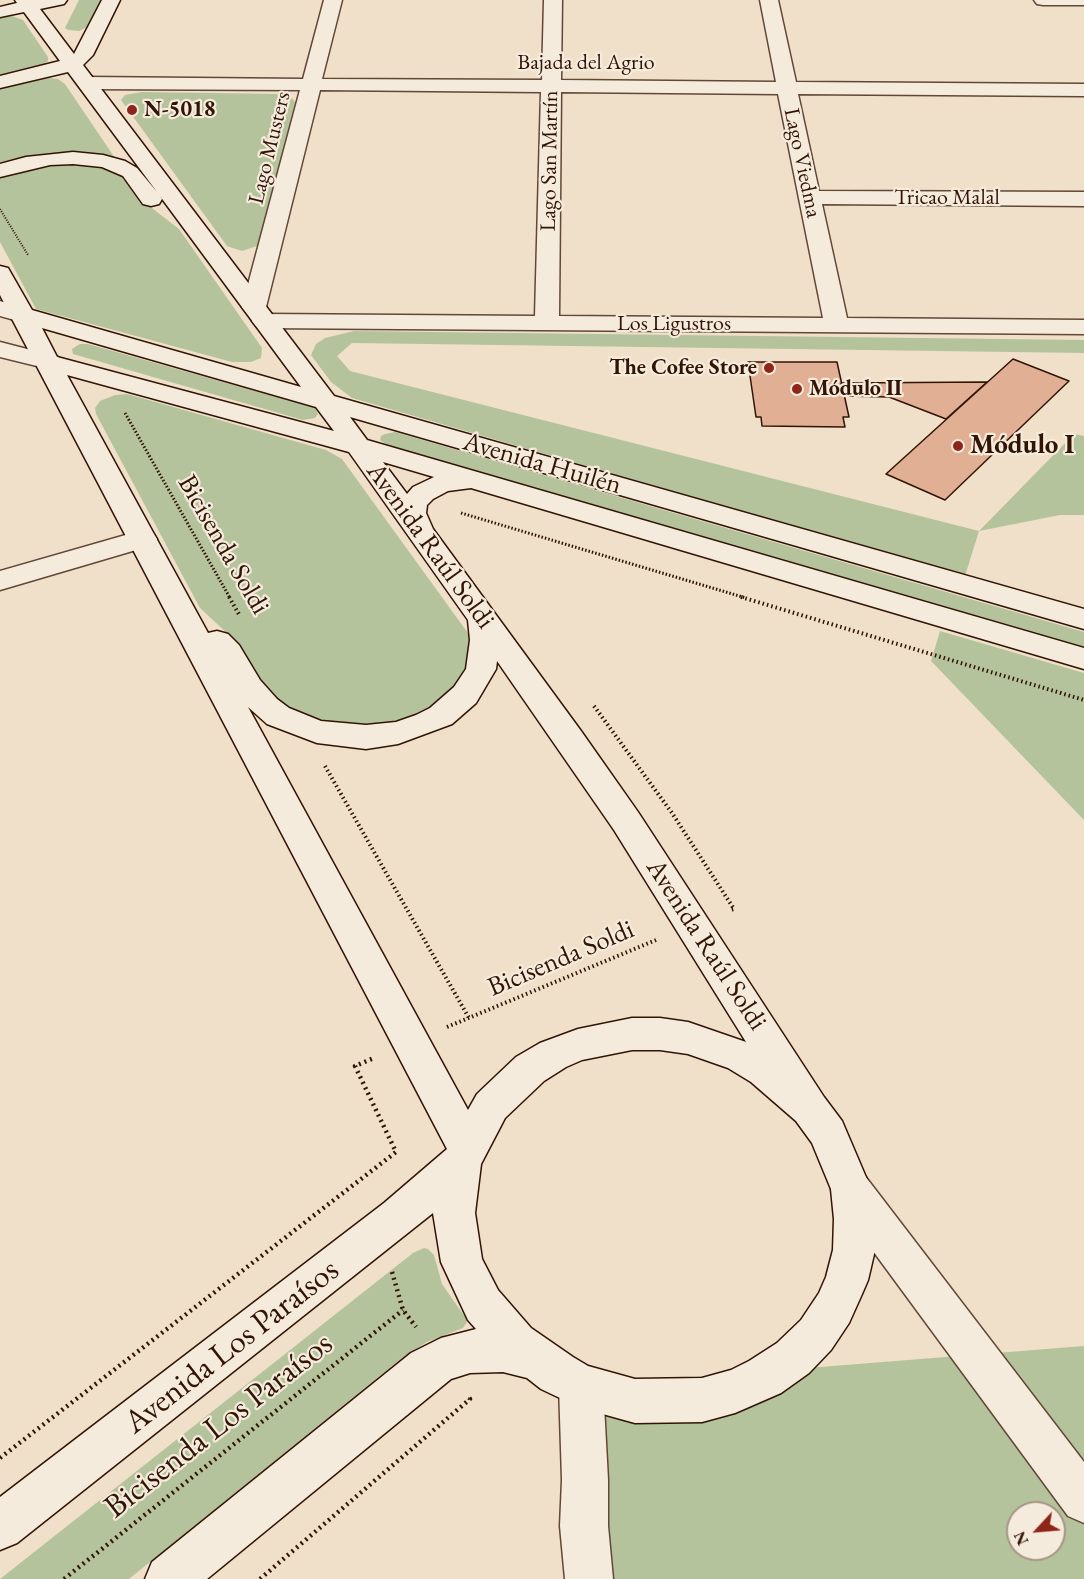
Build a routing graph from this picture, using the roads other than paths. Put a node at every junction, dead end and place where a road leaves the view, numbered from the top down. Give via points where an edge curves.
1 (58, 0) edge
2 (111, 0) edge
3 (333, 0) edge
4 (553, 0) edge
5 (769, 0) edge
6 (1043, 0) edge
7 (1084, 0) edge
8 (27, 4) edge
9 (0, 12) edge
10 (73, 64) junction
11 (0, 82) edge
12 (87, 84) junction
13 (311, 85) junction
14 (551, 87) junction
15 (787, 88) junction
16 (1084, 90) edge
17 (0, 171) edge
18 (809, 197) junction
19 (1084, 199) edge
20 (187, 218) junction
21 (0, 273) edge
22 (11, 311) edge
23 (259, 314) junction
24 (547, 323) junction
25 (836, 325) junction
26 (1084, 327) edge
27 (0, 349) edge
28 (49, 362) junction
29 (324, 401) junction
30 (358, 446) junction
31 (475, 480) junction
32 (420, 532) junction
33 (143, 539) junction
34 (0, 581) edge
35 (179, 607) junction
36 (1084, 619) edge
37 (483, 620) junction
38 (1084, 659) edge
39 (810, 1109) junction
40 (464, 1156) junction
41 (851, 1189) junction
42 (535, 1358) junction
43 (581, 1386) junction
44 (1084, 1500) edge
45 (0, 1526) edge
46 (169, 1579) edge
47 (589, 1579) edge

1 - 8 main road
2 - 10 main road via 84,55
3 - 13 main road, Lago Musters
4 - 14 main road, Lago San Martín
5 - 15 main road, Lago Viedma
6 - 7 main road
8 - 9 main road
8 - 10 main road, Avenida Raúl Soldi
10 - 11 main road
10 - 12 main road, Avenida Raúl Soldi
12 - 13 main road, Bajada del Agrio
12 - 20 main road, Avenida Raúl Soldi
13 - 14 main road, Bajada del Agrio
13 - 23 main road, Lago Musters
14 - 15 main road, Bajada del Agrio
14 - 24 main road, Lago San Martín
15 - 16 main road, Bajada del Agrio
15 - 18 main road, Lago Viedma
17 - 20 main road via 50,159 103,161 124,168 155,203
18 - 19 main road, Tricao Malal
18 - 25 main road, Lago Viedma
20 - 23 main road, Avenida Raúl Soldi
21 - 22 main road
22 - 28 main road
22 - 29 main road, Avenida Huilén
23 - 24 main road, Los Ligustros
23 - 29 main road, Avenida Raúl Soldi
24 - 25 main road, Los Ligustros
25 - 26 main road, Los Ligustros
27 - 28 main road, Avenida Huilén
28 - 30 main road, Avenida Huilén
28 - 33 main road
29 - 30 main road, Avenida Raúl Soldi
29 - 36 main road, Avenida Huilén
30 - 31 main road, Avenida Huilén
30 - 32 main road, Avenida Raúl Soldi
31 - 32 main road via 442,483 423,493 414,503 412,513
31 - 38 main road, Avenida Huilén
32 - 37 main road, Avenida Raúl Soldi
33 - 34 main road
33 - 35 main road
35 - 37 main road via 222,645 266,707 304,728 349,737 413,728 454,706 481,669
35 - 40 main road
37 - 39 main road, Avenida Raúl Soldi via 612,800
39 - 40 main road, Avenida Los Paraísos via 765,1070 732,1052 687,1038 632,1034 578,1045 530,1069 491,1106
39 - 41 main road, Avenida Los Paraísos via 828,1133
40 - 42 main road, Avenida Los Paraísos via 454,1213 462,1262 483,1305 516,1343
40 - 45 main road, Avenida Los Paraísos via 399,1217
41 - 43 main road, Avenida Los Paraísos via 854,1250 847,1280 822,1326 793,1358 735,1391 702,1400 635,1401
41 - 44 main road
42 - 43 main road, Avenida Los Paraísos
42 - 46 main road, Avenida Los Paraísos via 503,1350 478,1350 427,1368
43 - 47 main road

